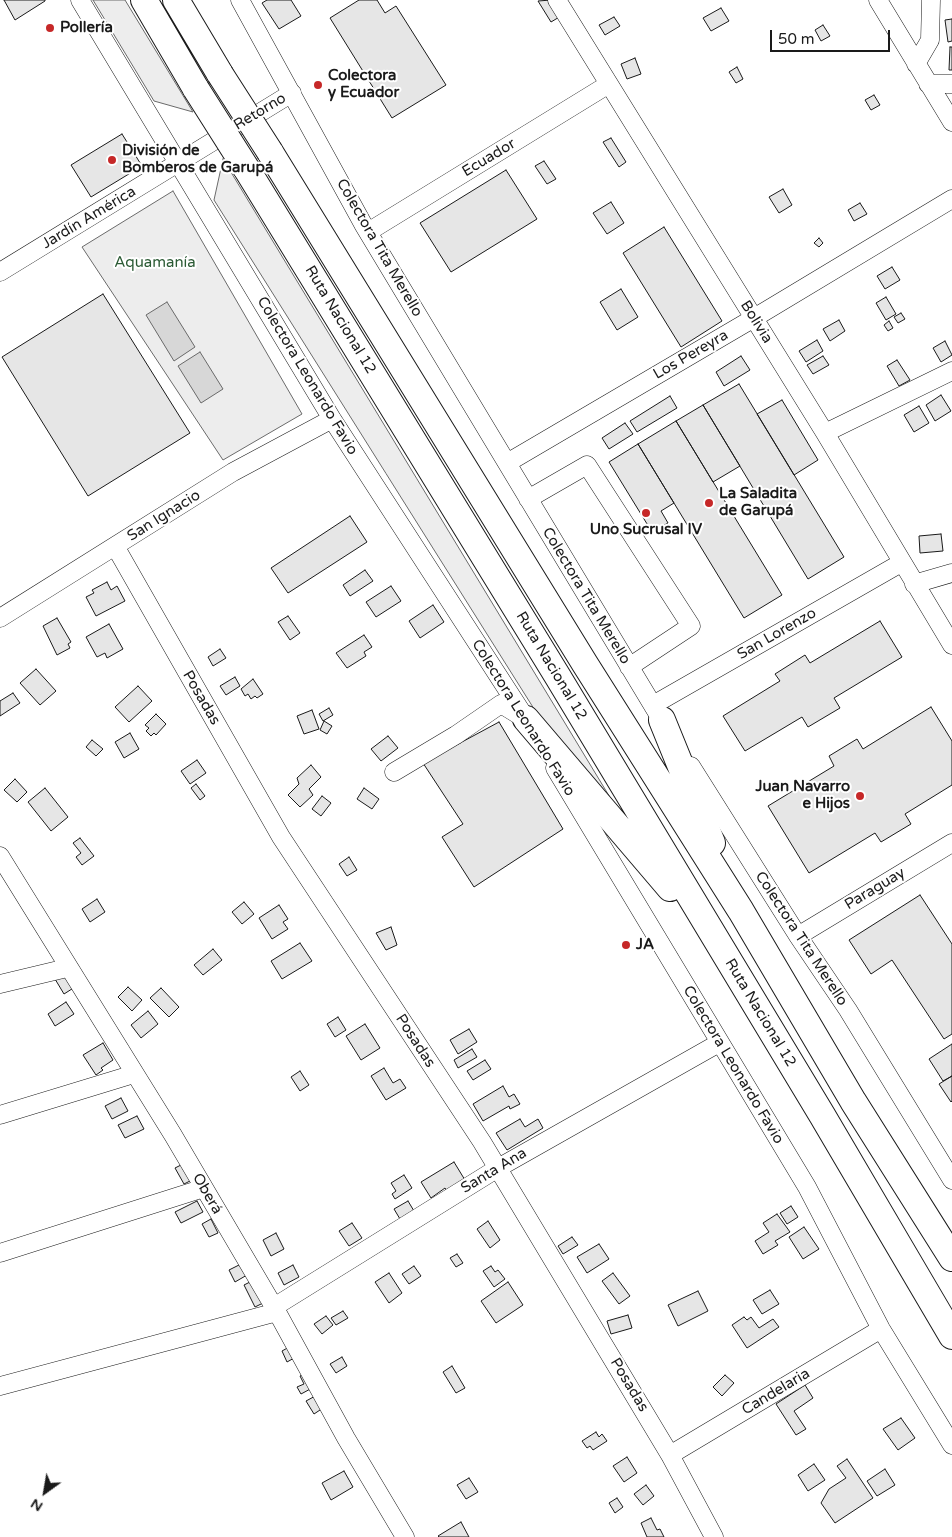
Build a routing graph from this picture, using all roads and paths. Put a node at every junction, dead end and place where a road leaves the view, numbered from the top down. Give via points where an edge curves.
1 (80, 0) edge
2 (144, 0) edge
3 (176, 0) edge
4 (240, 0) edge
5 (557, 0) edge
6 (878, 0) edge
7 (931, 0) edge
8 (916, 64) junction
9 (610, 84) junction
10 (928, 84) junction
11 (952, 84) edge
12 (292, 92) junction
13 (952, 122) edge
14 (178, 164) junction
15 (952, 199) edge
16 (368, 232) junction
17 (0, 272) edge
18 (754, 318) junction
19 (952, 371) edge
20 (332, 419) junction
21 (826, 433) junction
22 (507, 463) junction
23 (528, 500) junction
24 (115, 546) junction
25 (902, 564) junction
26 (952, 573) edge
27 (914, 584) junction
28 (0, 618) edge
29 (952, 645) edge
30 (629, 667) junction
31 (657, 713) junction
32 (526, 720) junction
33 (394, 772) dead end
34 (952, 843) edge
35 (0, 856) edge
36 (741, 911) junction
37 (798, 936) junction
38 (718, 945) junction
39 (67, 968) junction
40 (0, 984) edge
41 (719, 1043) junction
42 (134, 1074) junction
43 (0, 1115) edge
44 (947, 1160) edge
45 (498, 1168) junction
46 (952, 1180) edge
47 (204, 1188) junction
48 (0, 1253) edge
49 (952, 1258) edge
50 (276, 1309) junction
51 (881, 1330) junction
52 (952, 1336) edge
53 (0, 1386) edge
54 (952, 1445) edge
55 (670, 1454) junction
56 (405, 1537) edge
57 (714, 1537) edge

1 - 14 street, Colectora Leonardo Favio
2 - 38 highway, Ruta Nacional 12, bridge
3 - 36 highway, Ruta Nacional 12, bridge
4 - 12 street, Colectora Tita Merello
5 - 9 street, Bolivia
6 - 8 street
7 - 8 street via 930,40
8 - 10 street
9 - 16 street, Ecuador
9 - 18 street, Bolivia
10 - 11 street
10 - 13 street
12 - 14 street, Retorno
12 - 16 street, Colectora Tita Merello
14 - 17 street, Jardín América
14 - 20 street, Colectora Leonardo Favio
15 - 18 street, Los Pereyra
16 - 22 street, Colectora Tita Merello
18 - 21 street, Bolivia
18 - 22 street, Los Pereyra
19 - 21 street
20 - 24 street, San Ignacio via 233,472
20 - 32 street, Colectora Leonardo Favio
21 - 25 street, Bolivia
22 - 23 street, Colectora Tita Merello
23 - 30 street, Colectora Tita Merello
23 - 30 street via 587,465 691,626
24 - 28 street, San Ignacio
24 - 45 street, Posadas via 281,837
25 - 27 street, Bolivia
25 - 31 street, San Lorenzo
26 - 27 street
27 - 29 street, Bolivia
30 - 31 street, Colectora Tita Merello
31 - 36 highway
31 - 37 street, Colectora Tita Merello
32 - 33 street via 501,704
32 - 38 highway
32 - 41 street, Colectora Leonardo Favio
34 - 37 street, Paraguay
35 - 39 street, Oberá
36 - 49 highway, Ruta Nacional 12 via 853,1101
37 - 44 street, Colectora Tita Merello
38 - 52 highway, Ruta Nacional 12
39 - 40 street
39 - 42 street, Oberá
41 - 45 street, Santa Ana
41 - 51 street, Colectora Leonardo Favio via 807,1187
42 - 43 street
42 - 47 street, Oberá
44 - 46 street, Colectora Tita Merello
45 - 50 street, Santa Ana
45 - 55 street, Posadas
47 - 48 street
47 - 50 street, Oberá
50 - 53 street, Santa Ana
50 - 56 street, Oberá via 346,1438
51 - 54 street, Colectora Leonardo Favio
51 - 55 street, Candelaria
55 - 57 street, Posadas

